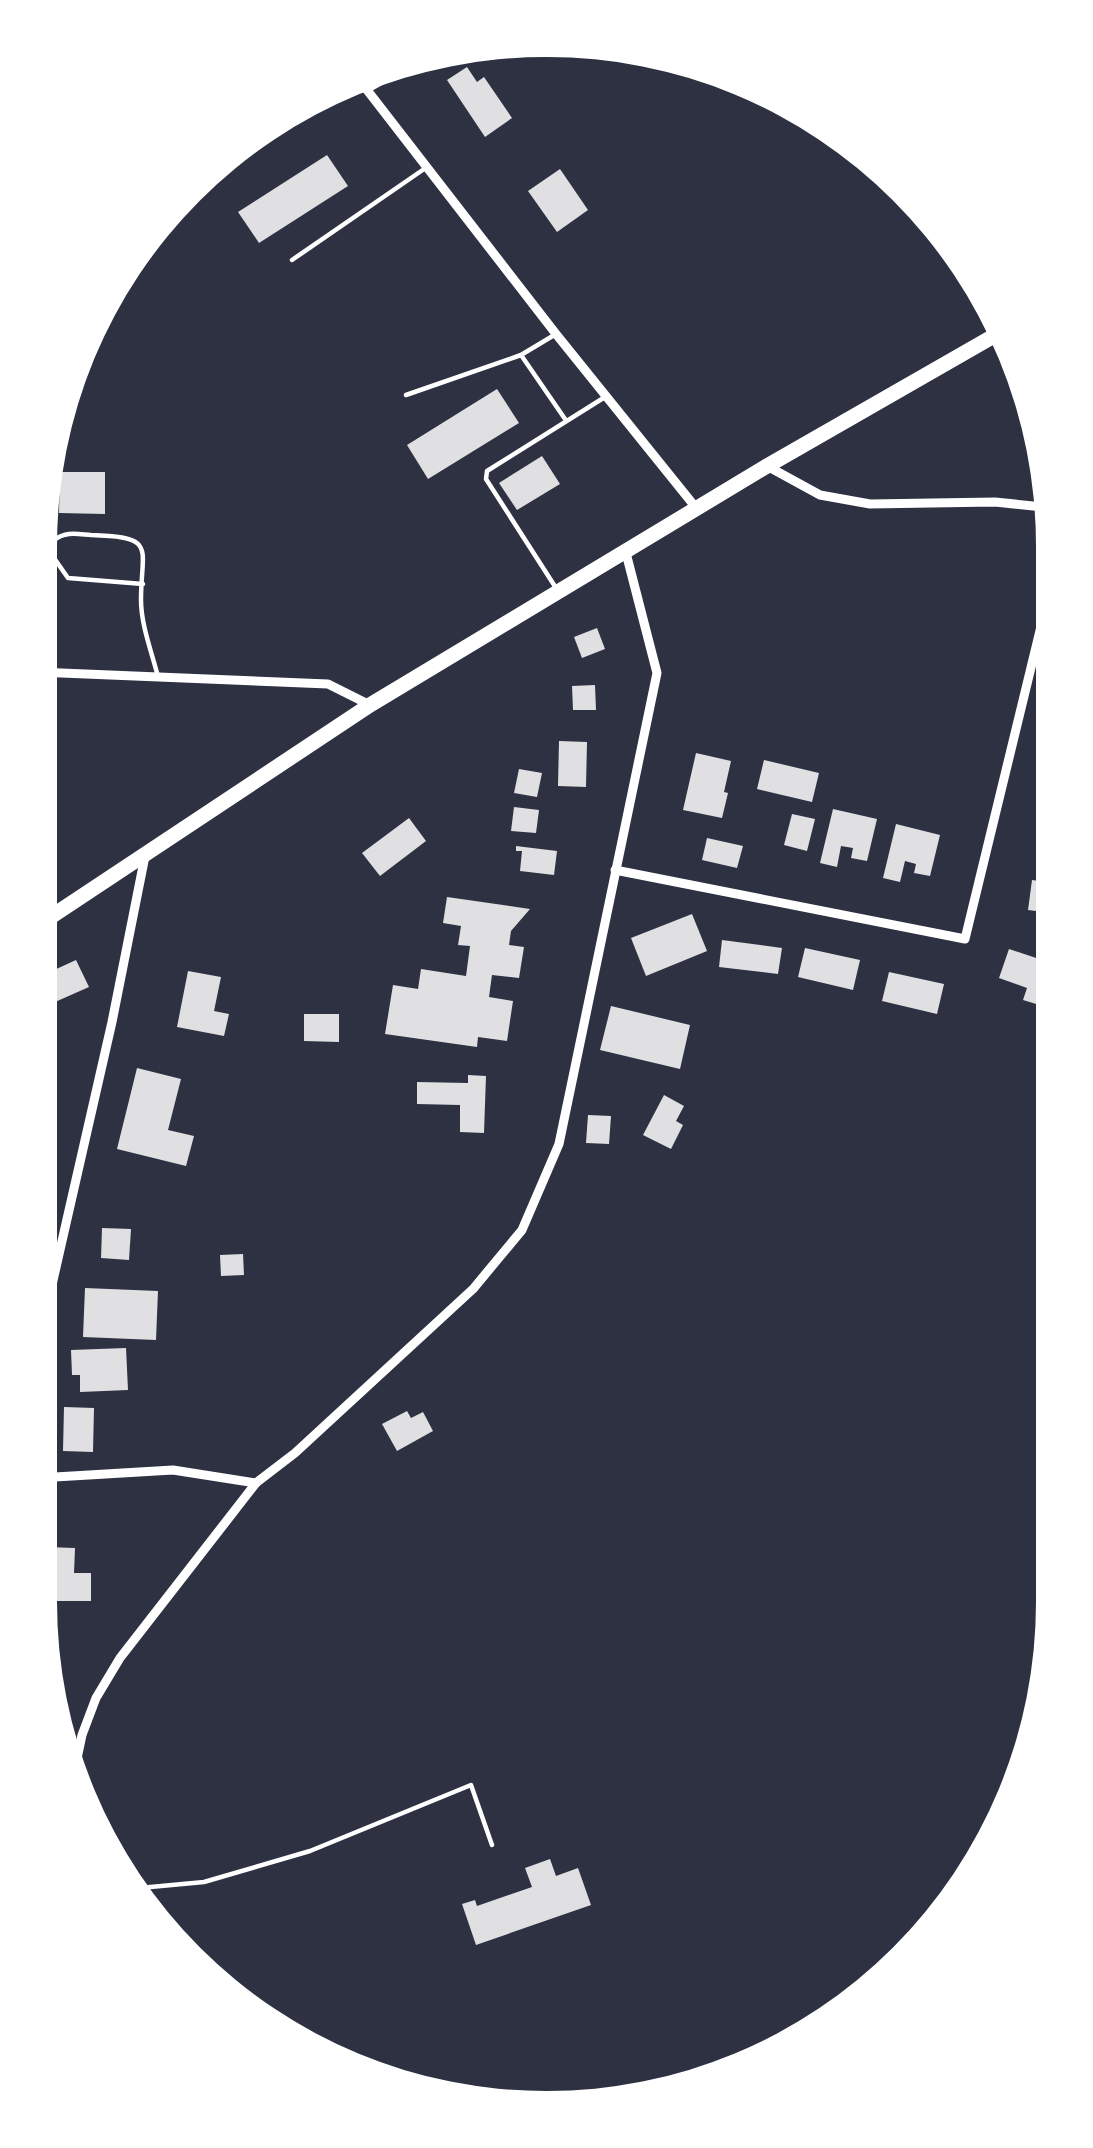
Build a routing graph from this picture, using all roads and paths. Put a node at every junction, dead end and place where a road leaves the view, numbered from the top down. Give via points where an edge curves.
1 (367, 91) edge
2 (427, 167) junction
3 (292, 260) dead end
4 (556, 334) junction
5 (990, 338) edge
6 (521, 355) junction
7 (406, 395) dead end
8 (606, 396) junction
9 (566, 421) junction
10 (767, 466) junction
11 (1034, 506) edge
12 (697, 509) junction
13 (57, 538) edge
14 (626, 553) junction
15 (57, 562) edge
16 (143, 584) junction
17 (560, 592) junction
18 (1036, 648) edge
19 (57, 673) edge
20 (158, 676) junction
21 (370, 705) junction
22 (145, 856) junction
23 (615, 870) junction
24 (57, 913) edge
25 (57, 1263) edge
26 (57, 1478) edge
27 (256, 1483) junction
28 (79, 1747) edge
29 (493, 1844) dead end
30 (149, 1887) edge

1 - 2 street
2 - 3 lane
2 - 4 street
4 - 6 lane
4 - 8 street
5 - 10 main road
6 - 7 lane
6 - 9 lane
8 - 9 lane
8 - 12 street
9 - 17 lane via 486,479
10 - 11 street via 820,495 870,504
10 - 12 main road
12 - 14 main road
13 - 16 lane via 126,536 145,558
14 - 17 main road
14 - 23 street via 657,674
15 - 16 lane via 68,578
16 - 20 lane
17 - 21 main road
18 - 23 street via 965,939
19 - 20 street
20 - 21 street via 328,684
21 - 22 main road
22 - 24 main road
22 - 25 street
23 - 27 street via 559,1144 522,1230 473,1289
26 - 27 street via 172,1470
27 - 28 street via 120,1658
29 - 30 lane via 471,1785 310,1851 204,1882

